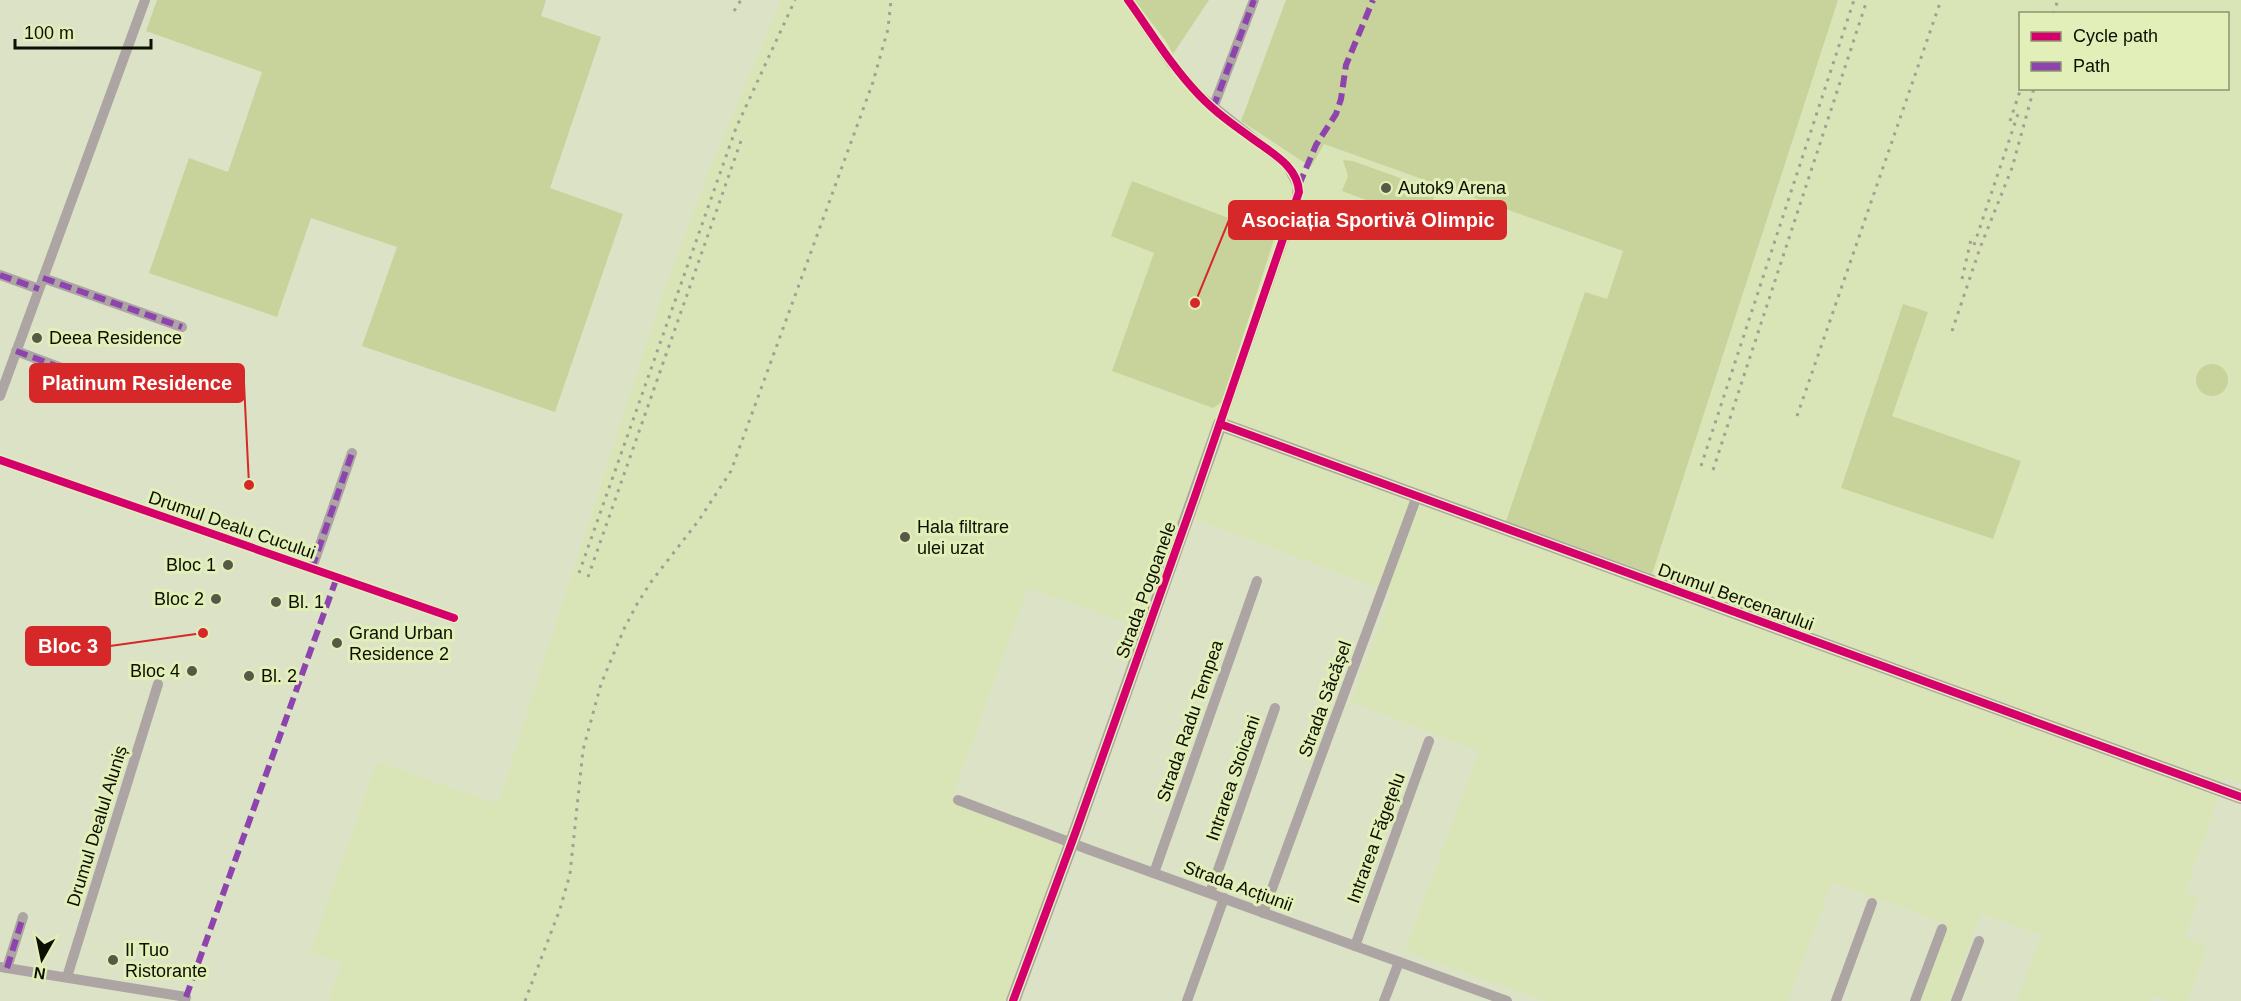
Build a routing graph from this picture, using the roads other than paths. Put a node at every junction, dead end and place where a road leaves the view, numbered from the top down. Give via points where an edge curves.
1 (145, 0) edge
2 (1128, 0) edge
3 (1254, 0) edge
4 (1213, 108) junction
5 (0, 275) edge
6 (43, 278) junction
7 (39, 289) junction
8 (182, 327) dead end
9 (16, 351) junction
10 (126, 392) dead end
11 (0, 396) edge
12 (1220, 424) junction
13 (352, 453) dead end
14 (0, 460) edge
15 (1417, 496) junction
16 (312, 568) junction
17 (1257, 581) dead end
18 (454, 618) dead end
19 (158, 684) dead end
20 (1275, 708) dead end
21 (1428, 741) dead end
22 (2241, 797) edge
23 (958, 800) dead end
24 (1072, 843) junction
25 (1154, 873) junction
26 (1210, 893) junction
27 (1224, 898) junction
28 (1872, 903) dead end
29 (1263, 913) junction
30 (23, 917) dead end
31 (1942, 928) dead end
32 (1978, 940) dead end
33 (1355, 946) junction
34 (1399, 962) junction
35 (3, 968) edge
36 (67, 977) junction
37 (185, 999) edge
38 (1013, 1001) edge
39 (1186, 1001) edge
40 (1384, 1001) edge
41 (1507, 1001) edge
42 (1836, 1001) edge
43 (1915, 1001) edge
44 (1956, 1001) edge

1 - 6 street
2 - 4 street via 1177,70
3 - 4 street
4 - 12 street, Strada Pogoanele via 1287,165 1298,186 1296,203
5 - 7 street
6 - 7 street
6 - 8 street
7 - 9 street
9 - 10 street
9 - 11 street
12 - 15 street, Drumul Bercenarului
12 - 24 street, Strada Pogoanele
13 - 16 street
14 - 16 street, Drumul Dealu Cucului
15 - 22 street, Drumul Bercenarului
15 - 29 street, Strada Săcășel
16 - 18 street, Drumul Dealu Cucului
17 - 25 street, Strada Radu Tempea
19 - 36 street, Drumul Dealul Aluniș
20 - 26 street, Intrarea Stoicani
21 - 33 street, Intrarea Făgețelu
23 - 24 street, Strada Acțiunii
24 - 25 street, Strada Acțiunii
24 - 38 street, Strada Pogoanele
25 - 26 street, Strada Acțiunii
26 - 27 street, Strada Acțiunii
27 - 29 street, Strada Acțiunii
27 - 39 street
28 - 42 street
29 - 33 street, Strada Acțiunii
30 - 35 street
31 - 43 street
32 - 44 street
33 - 34 street, Strada Acțiunii
34 - 40 street
34 - 41 street, Strada Acțiunii
35 - 36 street
36 - 37 street

